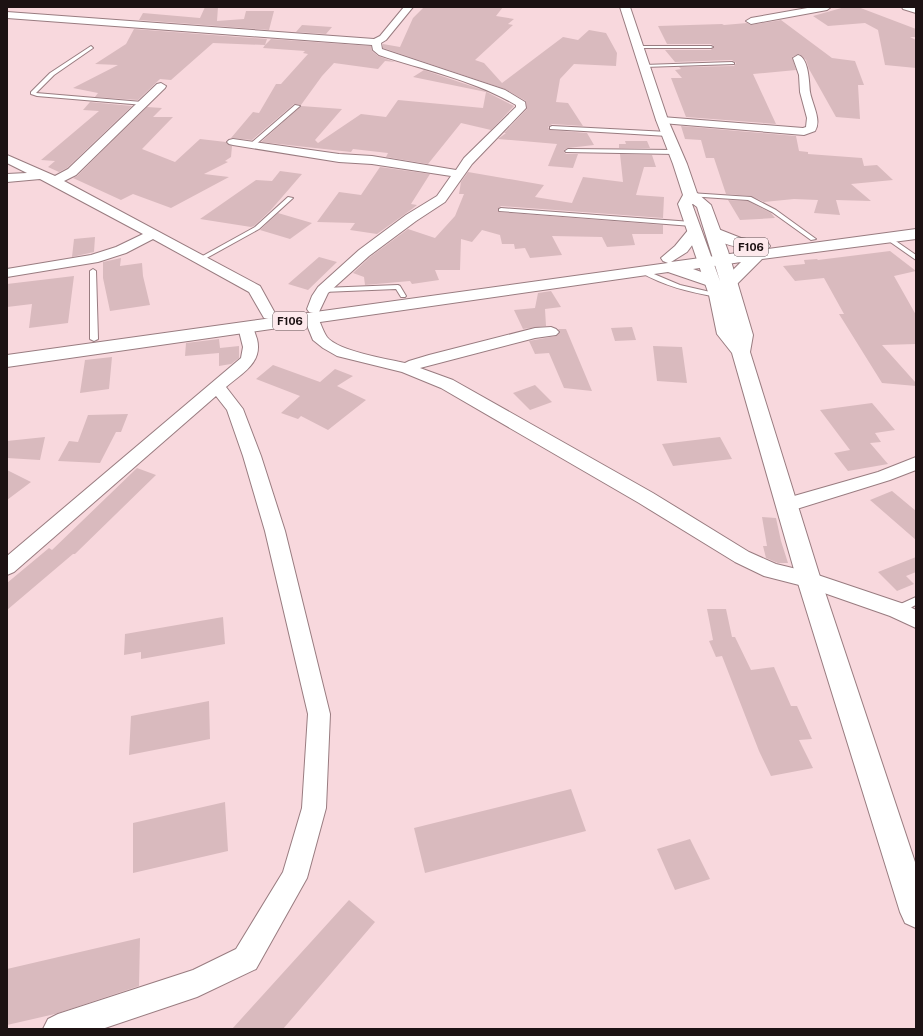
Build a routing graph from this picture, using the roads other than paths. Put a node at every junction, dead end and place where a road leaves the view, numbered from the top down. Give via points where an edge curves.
1 (409, 7) edge
2 (626, 7) edge
3 (827, 7) edge
4 (906, 7) edge
5 (916, 10) edge
6 (7, 15) edge
7 (751, 22) dead end
8 (376, 42) junction
9 (92, 47) dead end
10 (638, 47) junction
11 (711, 47) dead end
12 (798, 58) dead end
13 (732, 63) dead end
14 (644, 66) junction
15 (161, 86) dead end
16 (142, 104) junction
17 (297, 106) dead end
18 (662, 120) junction
19 (552, 128) dead end
20 (668, 134) junction
21 (232, 142) dead end
22 (252, 145) junction
23 (568, 150) dead end
24 (675, 152) junction
25 (7, 159) edge
26 (459, 174) junction
27 (40, 175) junction
28 (7, 178) edge
29 (55, 181) junction
30 (690, 195) junction
31 (290, 198) dead end
32 (501, 210) dead end
33 (916, 226) edge
34 (693, 228) junction
35 (713, 232) junction
36 (154, 234) junction
37 (916, 234) edge
38 (888, 238) junction
39 (813, 239) junction
40 (759, 251) junction
41 (721, 256) junction
42 (704, 258) junction
43 (916, 258) edge
44 (201, 259) junction
45 (667, 263) junction
46 (93, 271) dead end
47 (642, 271) junction
48 (7, 273) edge
49 (729, 282) junction
50 (715, 289) junction
51 (324, 290) junction
52 (403, 296) junction
53 (312, 314) junction
54 (269, 315) junction
55 (246, 327) junction
56 (551, 332) dead end
57 (94, 339) junction
58 (7, 351) edge
59 (741, 352) junction
60 (7, 360) edge
61 (408, 369) junction
62 (217, 386) junction
63 (916, 463) edge
64 (787, 505) junction
65 (7, 566) edge
66 (809, 580) junction
67 (916, 601) edge
68 (897, 610) junction
69 (916, 620) edge
70 (916, 912) edge
71 (58, 1029) edge

1 - 8 street via 383,38
2 - 10 main road
3 - 7 street
4 - 5 street
6 - 8 street
8 - 26 street via 378,50 382,53 501,92 521,104 521,108 468,161
9 - 16 lane via 52,74 33,93
10 - 11 lane
10 - 14 main road
12 - 18 street via 804,74 805,92 812,118 811,129 804,132 711,122
13 - 14 lane
14 - 18 main road
15 - 16 street
16 - 29 street via 72,172
17 - 22 lane
18 - 20 main road
19 - 20 lane
20 - 24 main road
21 - 22 street
22 - 26 street
23 - 24 lane
24 - 30 main road
25 - 27 street
26 - 51 street via 441,199 364,253
27 - 28 street
27 - 29 street
29 - 36 street
30 - 34 main road via 685,204
30 - 35 main road via 704,205
30 - 39 lane via 749,198 768,206
31 - 44 lane via 257,228
32 - 34 lane
33 - 39 main road, F106
34 - 42 main road
34 - 45 main road via 681,249
35 - 40 main road
35 - 41 main road
36 - 44 street
36 - 48 street via 121,250 93,259
37 - 38 main road, F106
38 - 40 main road, F106
38 - 43 lane
39 - 40 main road, F106
40 - 41 main road, F106
40 - 49 main road
41 - 42 main road, F106
41 - 49 main road
42 - 45 main road, F106
42 - 50 main road
44 - 54 street via 255,289
45 - 47 main road, F106
45 - 50 main road via 694,274
45 - 52 main road, F106
46 - 57 lane
47 - 50 lane via 666,284 684,289
47 - 53 main road, F106
49 - 59 main road via 744,335
50 - 59 main road via 726,334
51 - 52 lane via 398,287
51 - 53 street
52 - 53 main road, F106
53 - 54 main road, F106
53 - 55 main road, F106
53 - 61 street via 321,340 328,345 343,353
54 - 57 main road, F106
55 - 60 main road, F106
55 - 62 street via 251,347 248,360
56 - 61 street via 450,354 415,364
57 - 58 main road, F106
59 - 64 main road
61 - 66 street via 447,384 646,498 742,557 771,571
62 - 65 street
62 - 71 street via 235,409 252,456 275,531 320,714 314,808 294,878 246,959 197,983
63 - 64 street via 884,476
64 - 66 main road
66 - 68 street
66 - 70 main road
67 - 68 lane
68 - 69 street

